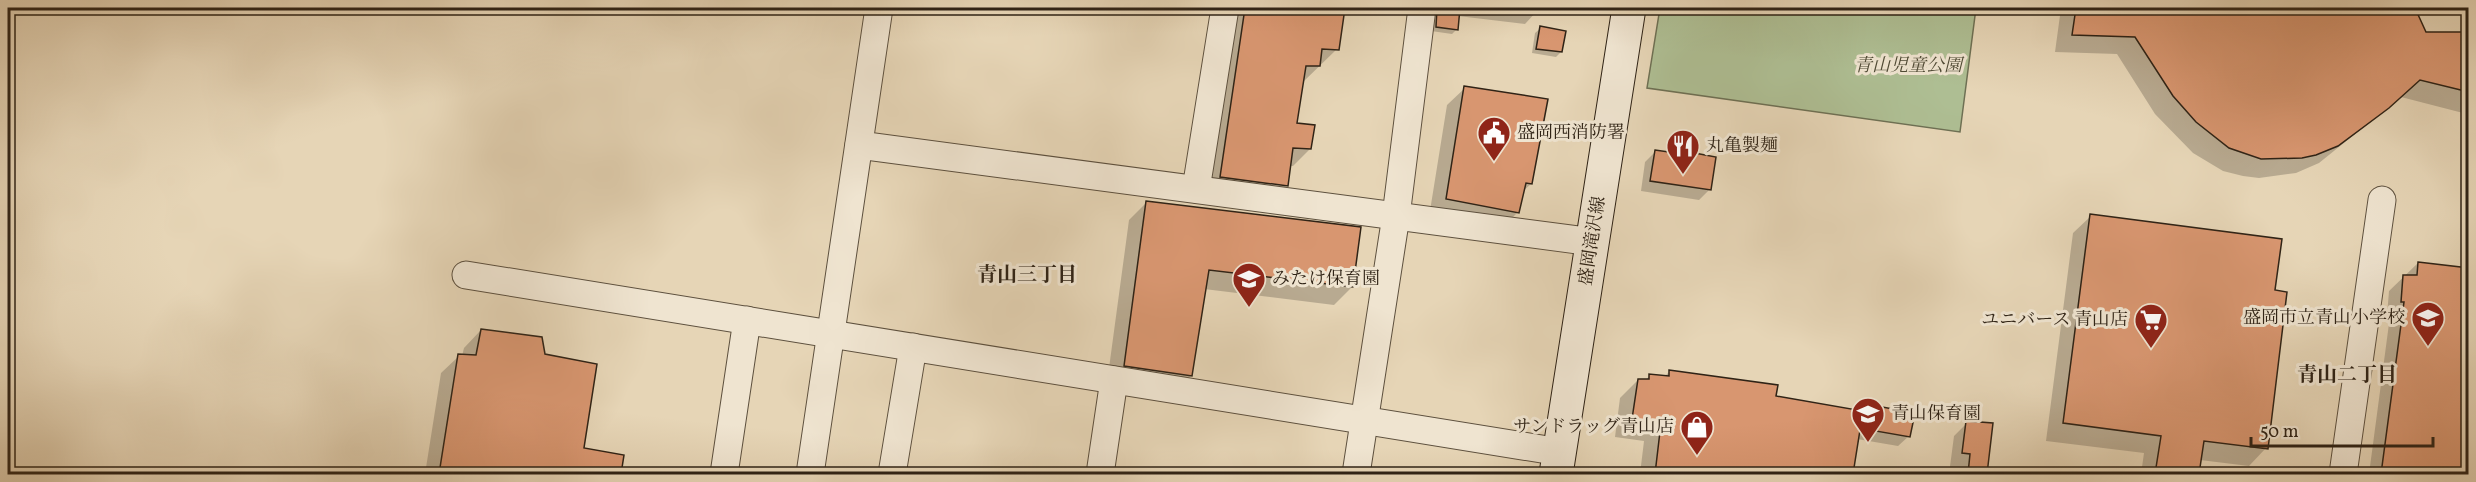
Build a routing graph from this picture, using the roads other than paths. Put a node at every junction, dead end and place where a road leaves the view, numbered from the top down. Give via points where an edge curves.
1 (879, 8) edge
2 (1225, 8) edge
3 (1422, 8) edge
4 (1629, 8) edge
5 (859, 145) junction
6 (1196, 189) junction
7 (2382, 200) dead end
8 (1396, 216) junction
9 (1593, 242) junction
10 (466, 275) dead end
11 (747, 320) junction
12 (832, 334) junction
13 (913, 347) junction
14 (1114, 380) junction
15 (1365, 420) junction
16 (1558, 463) edge
17 (724, 474) edge
18 (810, 474) edge
19 (892, 474) edge
20 (1100, 474) edge
21 (1356, 474) edge
22 (2343, 474) edge

1 - 5 street
2 - 6 street
3 - 8 street
4 - 9 main road, 盛岡滝沢線
5 - 6 street
5 - 12 street
6 - 8 street
7 - 22 street
8 - 9 street
8 - 15 street
9 - 16 main road, 盛岡滝沢線
10 - 11 street
11 - 12 street
11 - 17 street
12 - 13 street
12 - 18 street
13 - 14 street
13 - 19 street
14 - 15 street
14 - 20 street
15 - 16 street
15 - 21 street

